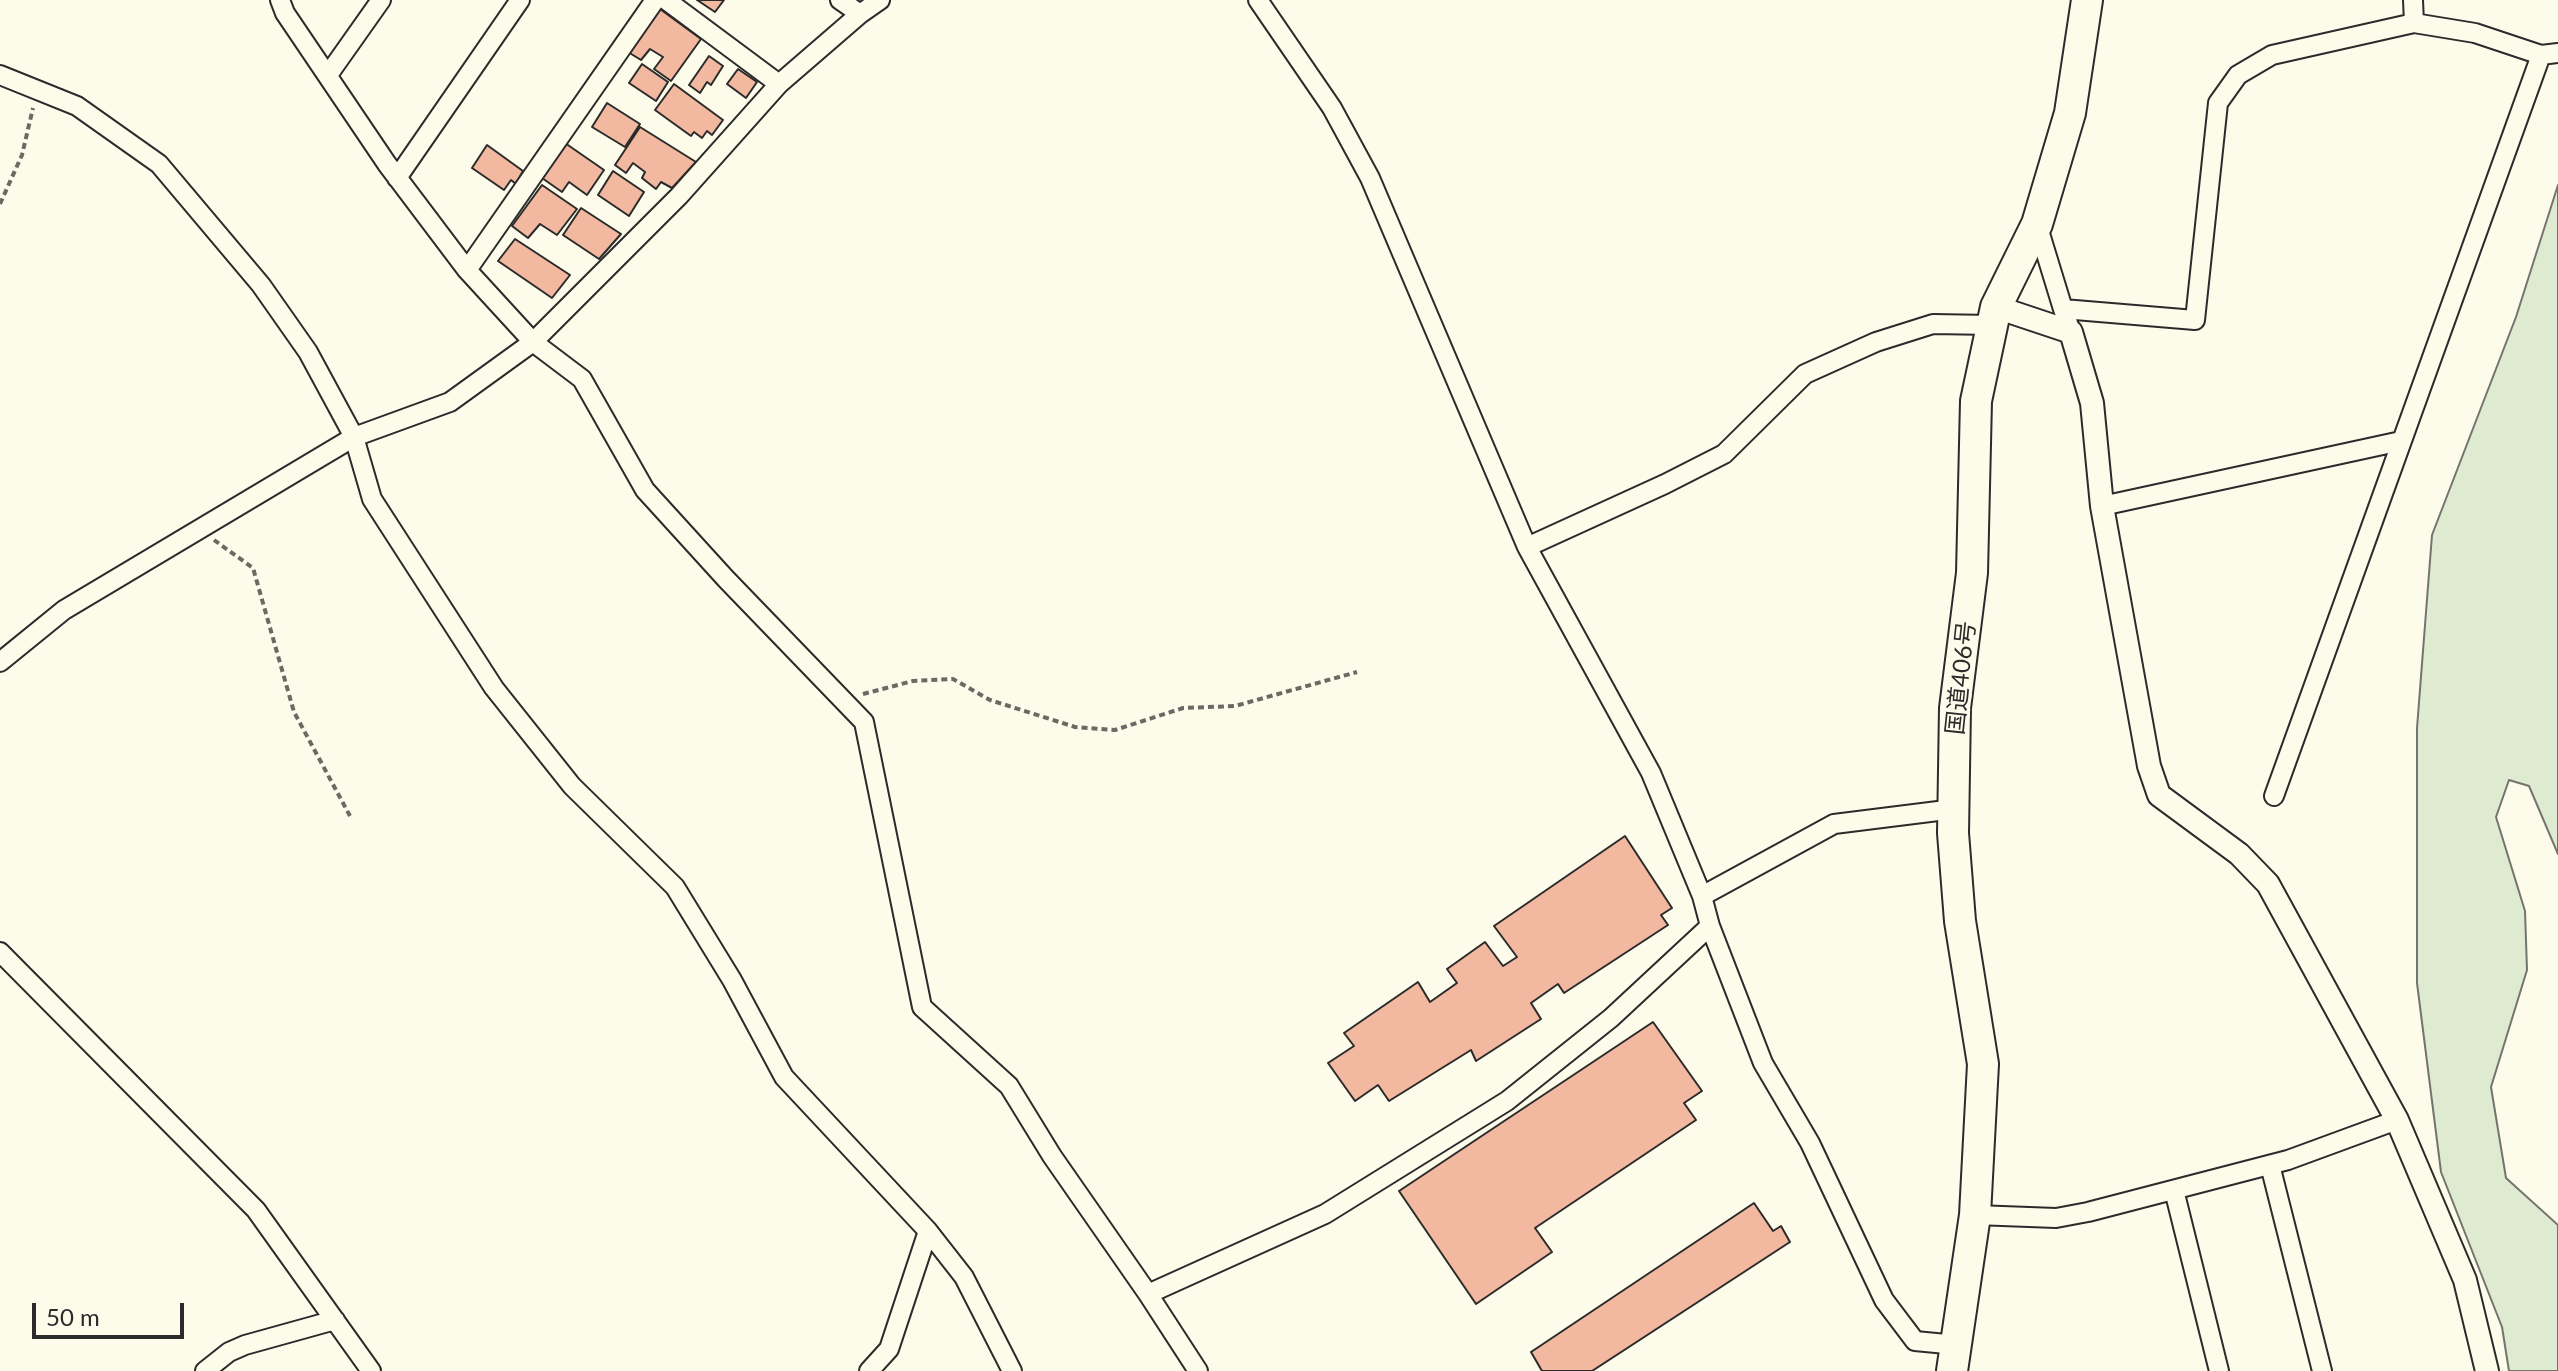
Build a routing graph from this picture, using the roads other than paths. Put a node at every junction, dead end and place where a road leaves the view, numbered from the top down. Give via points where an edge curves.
1 (280, 0) edge
2 (381, 0) edge
3 (520, 0) edge
4 (655, 0) edge
5 (666, 0) edge
6 (840, 0) edge
7 (880, 0) edge
8 (1258, 0) edge
9 (2087, 0) edge
10 (2413, 0) edge
11 (860, 14) junction
12 (2414, 23) junction
13 (2549, 54) edge
14 (0, 75) edge
15 (328, 75) junction
16 (779, 84) junction
17 (397, 178) junction
18 (2037, 224) junction
19 (467, 270) junction
20 (2063, 309) junction
21 (1994, 316) junction
22 (2071, 332) junction
23 (533, 342) junction
24 (354, 437) junction
25 (2401, 441) junction
26 (2102, 506) junction
27 (1527, 547) junction
28 (0, 662) edge
29 (2274, 796) dead end
30 (1954, 809) junction
31 (1702, 896) junction
32 (1710, 926) junction
33 (0, 952) edge
34 (2397, 1120) junction
35 (2270, 1165) junction
36 (2174, 1190) junction
37 (1975, 1215) junction
38 (928, 1231) junction
39 (1148, 1294) junction
40 (335, 1320) junction
41 (1954, 1358) edge
42 (205, 1371) edge
43 (371, 1371) edge
44 (869, 1371) edge
45 (1012, 1371) edge
46 (1198, 1371) edge
47 (2219, 1371) edge
48 (2322, 1371) edge
49 (2487, 1371) edge

1 - 15 street
2 - 15 street
3 - 17 street
4 - 19 street
5 - 16 street
6 - 11 street
7 - 11 street
8 - 27 street via 1332,108 1370,178
9 - 18 highway, 国道406号 via 2070,113
10 - 12 street
11 - 16 street
12 - 13 street
12 - 20 street via 2272,55 2238,75 2218,103 2195,320
13 - 25 street
14 - 24 street via 77,106 159,164 261,285 300,341
15 - 17 street
16 - 23 street via 679,196
17 - 19 street
18 - 20 street
18 - 21 highway, 国道406号
19 - 23 street
20 - 22 street
21 - 22 street
21 - 27 street via 1933,324 1805,374 1724,454
21 - 30 highway, 国道406号 via 1976,401 1972,573 1955,708
22 - 26 street via 2092,403
23 - 24 street via 450,402
23 - 39 street via 582,379 645,490 864,722 922,1007 1009,1086
24 - 28 street via 64,610
24 - 38 street via 372,499 494,688 572,786 675,887 784,1077
25 - 26 street
25 - 29 street
26 - 34 street via 2149,766 2159,795 2239,854 2268,884
27 - 31 street via 1651,773
30 - 31 street via 1834,824
30 - 37 highway, 国道406号 via 1960,921 1983,1064
31 - 32 street
32 - 39 street via 1611,1018 1507,1101 1325,1214
32 - 41 street via 1763,1063 1810,1143 1884,1300 1915,1341
33 - 40 street via 256,1210
34 - 35 street
34 - 49 street via 2465,1280
35 - 36 street
35 - 48 street
36 - 37 street via 2056,1218
36 - 47 street
37 - 41 highway, 国道406号
38 - 44 street via 889,1349
38 - 45 street via 964,1277
39 - 46 street
40 - 42 street via 245,1345
40 - 43 street

